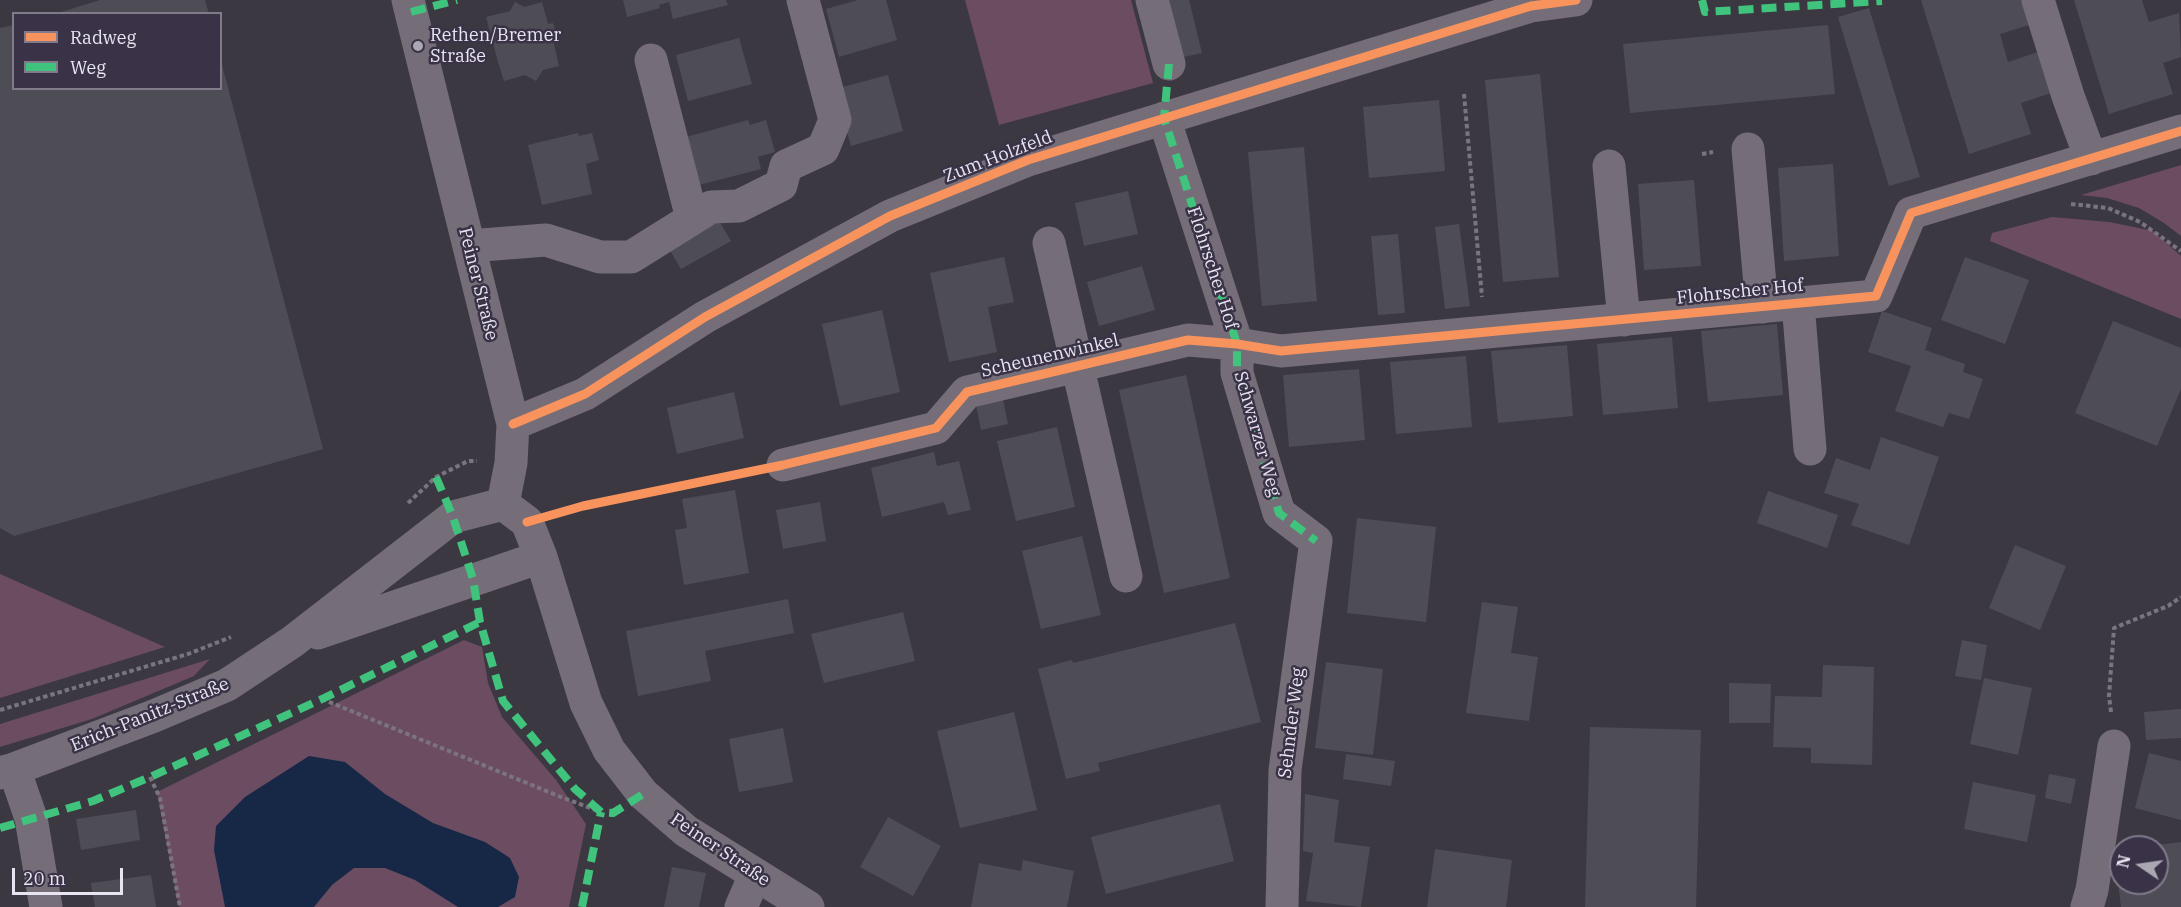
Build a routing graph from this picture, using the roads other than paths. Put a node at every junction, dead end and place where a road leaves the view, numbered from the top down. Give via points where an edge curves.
1 (408, 0) edge
2 (803, 0) edge
3 (1152, 0) edge
4 (1576, 0) edge
5 (2038, 0) edge
6 (1537, 3) edge
7 (651, 60) dead end
8 (1169, 64) dead end
9 (1164, 118) junction
10 (2181, 131) edge
11 (1748, 149) dead end
12 (2091, 159) junction
13 (1609, 166) dead end
14 (692, 218) junction
15 (1049, 243) dead end
16 (469, 246) junction
17 (1798, 303) junction
18 (1762, 307) junction
19 (1624, 320) junction
20 (1237, 344) junction
21 (1077, 366) junction
22 (513, 424) junction
23 (1810, 450) dead end
24 (783, 465) dead end
25 (503, 504) junction
26 (1316, 541) joint
27 (541, 557) junction
28 (1126, 576) dead end
29 (292, 642) junction
30 (2114, 746) road end
31 (7, 771) edge
32 (755, 875) junction
33 (46, 907) edge
34 (741, 907) edge
35 (808, 907) edge
36 (1282, 907) edge
37 (2087, 907) edge

1 - 16 street, Peiner Straße
2 - 14 street via 835,120 823,149 786,166 780,185 739,206 711,207
3 - 8 street
4 - 6 street, Zum Holzfeld
5 - 12 street
6 - 9 street, Zum Holzfeld
7 - 14 street
9 - 20 street, Flohrscher Hof
9 - 22 street, Zum Holzfeld via 1028,160 890,216 705,317 585,394
10 - 12 street, Flohrscher Hof
11 - 18 street
12 - 17 street, Flohrscher Hof via 1911,213 1876,296
13 - 19 street
14 - 16 street via 631,256 600,256 546,240
15 - 21 street
16 - 22 street, Peiner Straße
17 - 18 street, Flohrscher Hof
17 - 23 street
18 - 19 street, Flohrscher Hof
19 - 20 street, Flohrscher Hof via 1281,351
20 - 21 street, Scheunenwinkel via 1188,340
20 - 26 street, Schwarzer Weg via 1237,373 1279,513
21 - 24 street, Scheunenwinkel via 967,392 936,428
21 - 28 street
22 - 25 street, Peiner Straße
25 - 27 street, Peiner Straße via 527,522
25 - 29 street, Erich-Panitz-Straße via 453,517
26 - 36 street, Sehnder Weg via 1285,770
27 - 29 street, Erich-Panitz-Straße
27 - 32 street, Peiner Straße via 586,703 609,750 643,794 686,831
29 - 31 street, Erich-Panitz-Straße via 227,685
30 - 37 street
31 - 33 street via 31,819
32 - 34 street
32 - 35 street, Peiner Straße

